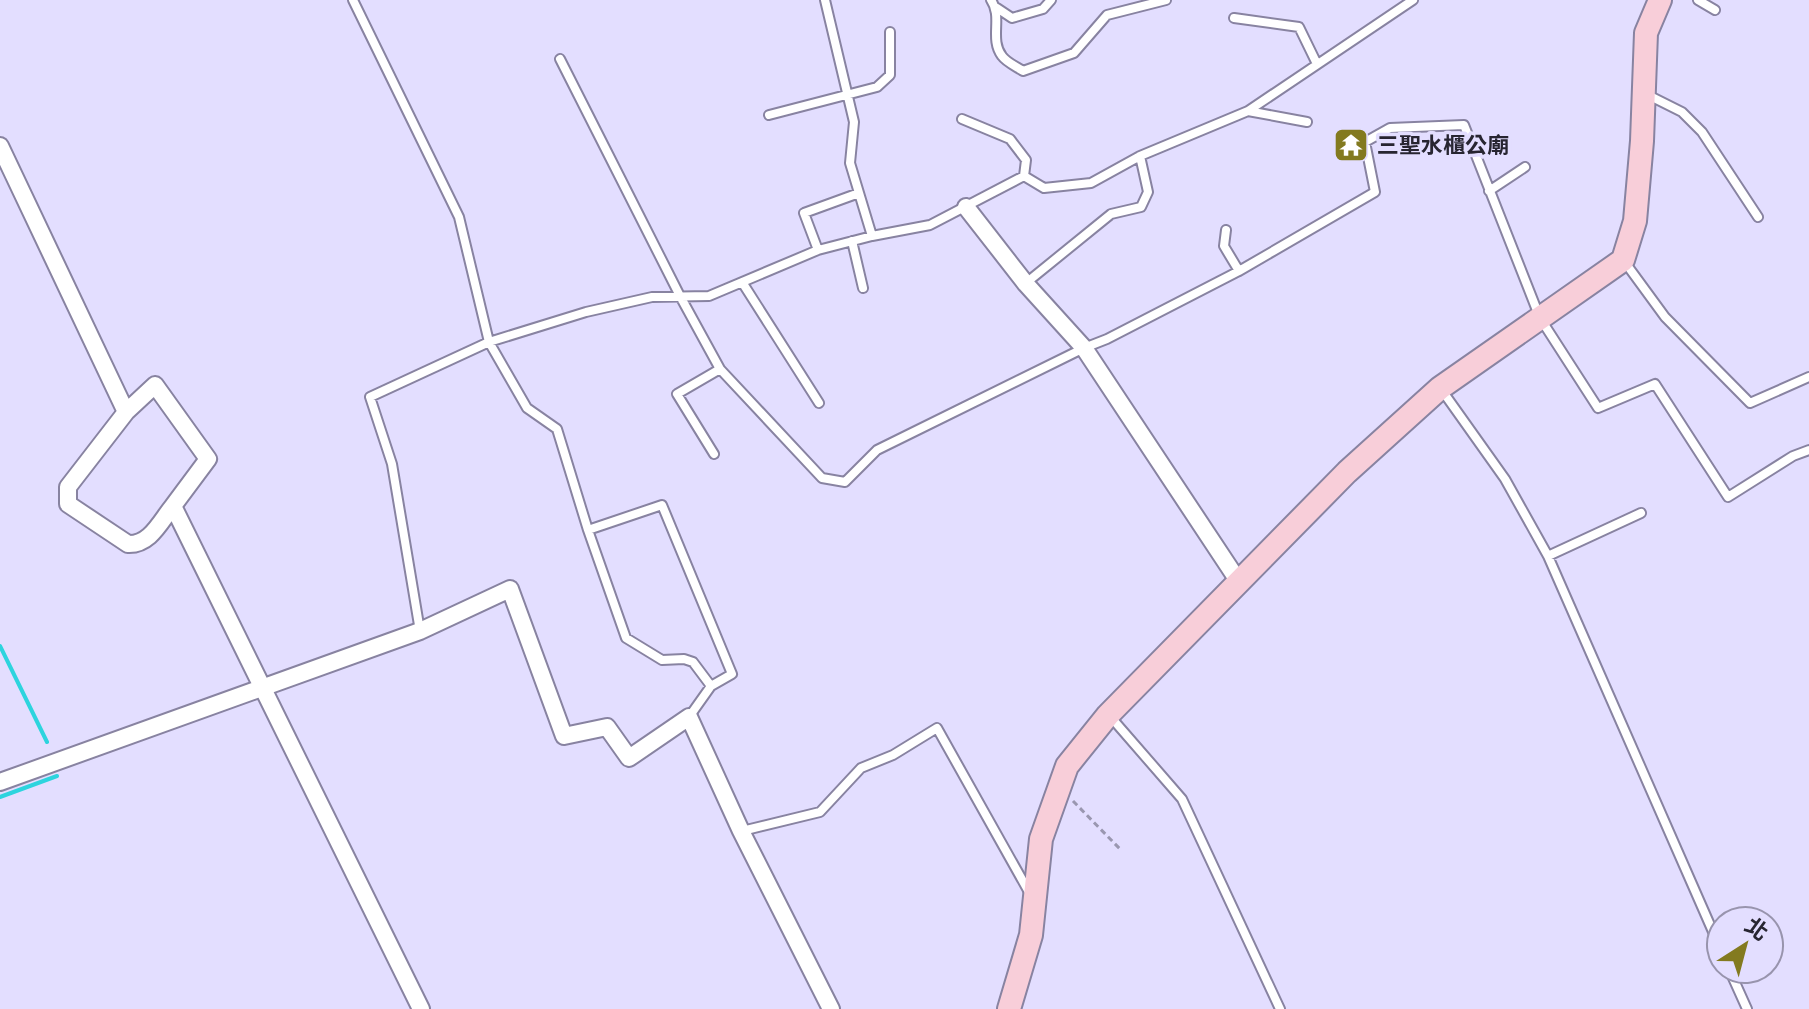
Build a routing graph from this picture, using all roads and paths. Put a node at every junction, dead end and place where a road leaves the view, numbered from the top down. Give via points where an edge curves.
1 (353, 0) edge
2 (825, 0) edge
3 (991, 0) edge
4 (1051, 0) edge
5 (1166, 0) edge
6 (1413, 0) edge
7 (1660, 0) edge
8 (1698, 0) edge
9 (997, 8) junction
10 (1715, 10) dead end
11 (1234, 18) dead end
12 (890, 32) dead end
13 (560, 59) dead end
14 (1317, 64) junction
15 (1643, 93) junction
16 (849, 96) junction
17 (1248, 111) junction
18 (769, 115) dead end
19 (962, 119) dead end
20 (1307, 122) dead end
21 (0, 146) edge
22 (1140, 156) junction
23 (1525, 167) dead end
24 (1024, 176) junction
25 (1489, 191) junction
26 (859, 193) junction
27 (966, 207) junction
28 (1758, 217) dead end
29 (1226, 230) dead end
30 (872, 236) junction
31 (852, 241) junction
32 (818, 250) junction
33 (1623, 260) junction
34 (1239, 271) junction
35 (742, 282) junction
36 (1026, 284) junction
37 (863, 288) dead end
38 (680, 296) junction
39 (1540, 318) junction
40 (489, 342) junction
41 (1084, 348) junction
42 (720, 369) junction
43 (1809, 377) edge
44 (1440, 388) junction
45 (819, 403) dead end
46 (126, 412) junction
47 (1809, 450) edge
48 (714, 454) dead end
49 (173, 506) junction
50 (1641, 513) dead end
51 (588, 530) junction
52 (1548, 556) junction
53 (1239, 582) junction
54 (420, 631) junction
55 (711, 686) junction
56 (263, 688) junction
57 (1108, 715) junction
58 (689, 717) junction
59 (0, 782) edge
60 (1060, 786) junction
61 (741, 831) junction
62 (1120, 849) dead end
63 (1034, 902) junction
64 (1705, 914) edge
65 (1736, 985) edge
66 (421, 1009) edge
67 (831, 1009) edge
68 (1009, 1009) edge
69 (1280, 1009) edge
70 (1747, 1009) edge

1 - 40 lane via 459,217
2 - 16 lane
3 - 9 lane
4 - 9 lane via 1043,9 1012,18
5 - 9 lane via 1107,15 1074,53 1023,71 1002,56 996,38
6 - 14 lane
7 - 15 street via 1646,33
8 - 10 lane
11 - 14 lane via 1299,27
12 - 16 lane via 890,75 877,87
13 - 38 lane
14 - 17 lane
15 - 28 lane via 1682,112 1702,132
15 - 33 street via 1635,221
16 - 18 lane
16 - 26 lane via 854,122 850,163
17 - 20 lane
17 - 22 lane
19 - 24 lane via 1010,139 1026,160
21 - 46 street
22 - 24 lane via 1091,183 1044,188
22 - 36 lane via 1148,192 1141,207 1111,214
23 - 25 lane
24 - 27 lane
25 - 34 lane via 1464,125 1390,128 1365,142 1375,192
25 - 39 lane
26 - 30 lane
26 - 32 lane via 804,213
27 - 30 lane via 930,225
27 - 36 street
29 - 34 lane via 1224,246
30 - 31 lane
31 - 32 lane
31 - 37 lane
32 - 35 lane
33 - 39 street
33 - 43 lane via 1665,317 1750,403
34 - 41 lane
35 - 38 lane via 709,296
35 - 45 lane
36 - 41 street
38 - 40 lane via 586,312
38 - 42 lane
39 - 44 street
39 - 47 lane via 1598,408 1655,384 1728,497
40 - 51 lane via 527,408 557,429
40 - 54 lane via 370,397 392,464
41 - 42 lane via 877,450 845,482 822,478
41 - 53 street
42 - 48 lane via 677,394
44 - 52 lane via 1505,479
44 - 53 street via 1347,472
46 - 49 street via 155,385 208,459
46 - 49 street via 68,487 68,504 128,544 146,541
49 - 56 street
50 - 52 lane
51 - 55 lane via 626,638 662,660 693,662
51 - 55 lane via 662,505 732,674
52 - 64 lane
53 - 57 street
54 - 56 street
54 - 58 street via 510,589 564,736 607,727 629,758
55 - 58 lane
56 - 59 street
56 - 66 street
57 - 60 street via 1067,766
57 - 69 lane via 1182,799
58 - 61 street
60 - 62 path
60 - 63 street via 1041,839
61 - 63 lane via 820,812 861,768 937,728
61 - 67 street
63 - 68 street via 1031,935
65 - 70 lane

